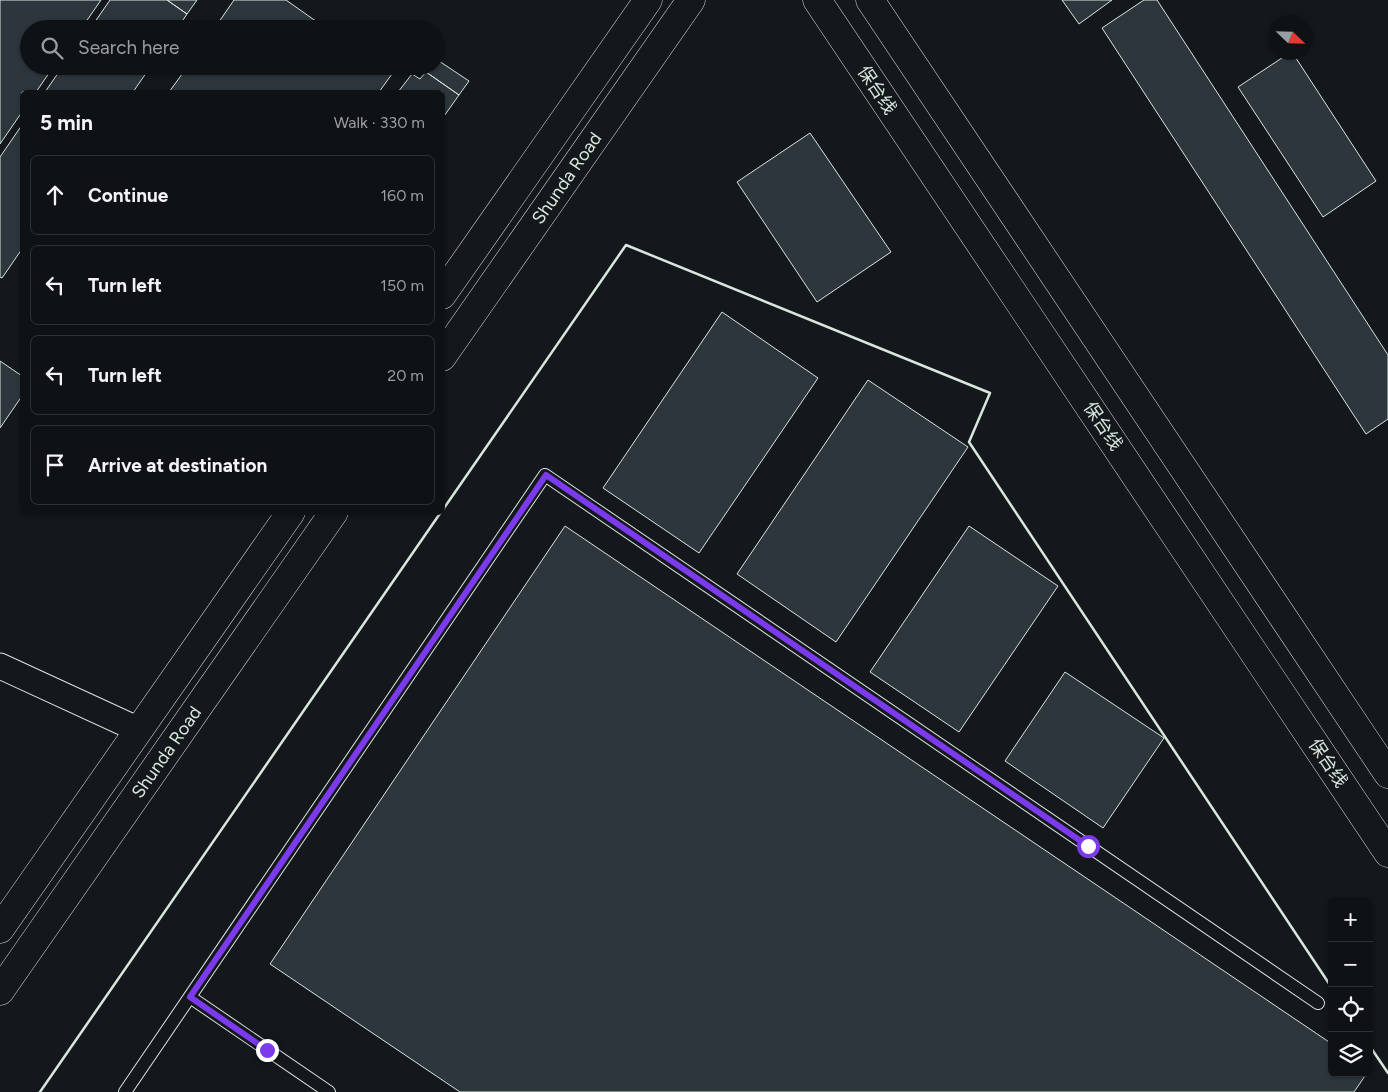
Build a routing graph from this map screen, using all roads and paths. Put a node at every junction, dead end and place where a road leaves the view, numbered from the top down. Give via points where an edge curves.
1 (648, 0) edge
2 (691, 0) edge
3 (817, 0) edge
4 (870, 0) edge
5 (445, 291) edge
6 (445, 352) edge
7 (289, 515) edge
8 (332, 515) edge
9 (0, 666) edge
10 (139, 730) junction
11 (1388, 774) edge
12 (1388, 853) edge
13 (0, 929) edge
14 (0, 991) edge
15 (190, 997) junction
16 (1318, 1003) dead end
17 (125, 1092) edge
18 (329, 1092) edge

1 - 5 main road, Shunda Road
2 - 6 main road, Shunda Road
3 - 12 main road, 保台线
4 - 11 main road
7 - 10 main road, Shunda Road
8 - 14 main road, Shunda Road
9 - 10 street
10 - 13 main road, Shunda Road
15 - 16 lane via 546,475
15 - 17 lane
15 - 18 lane

